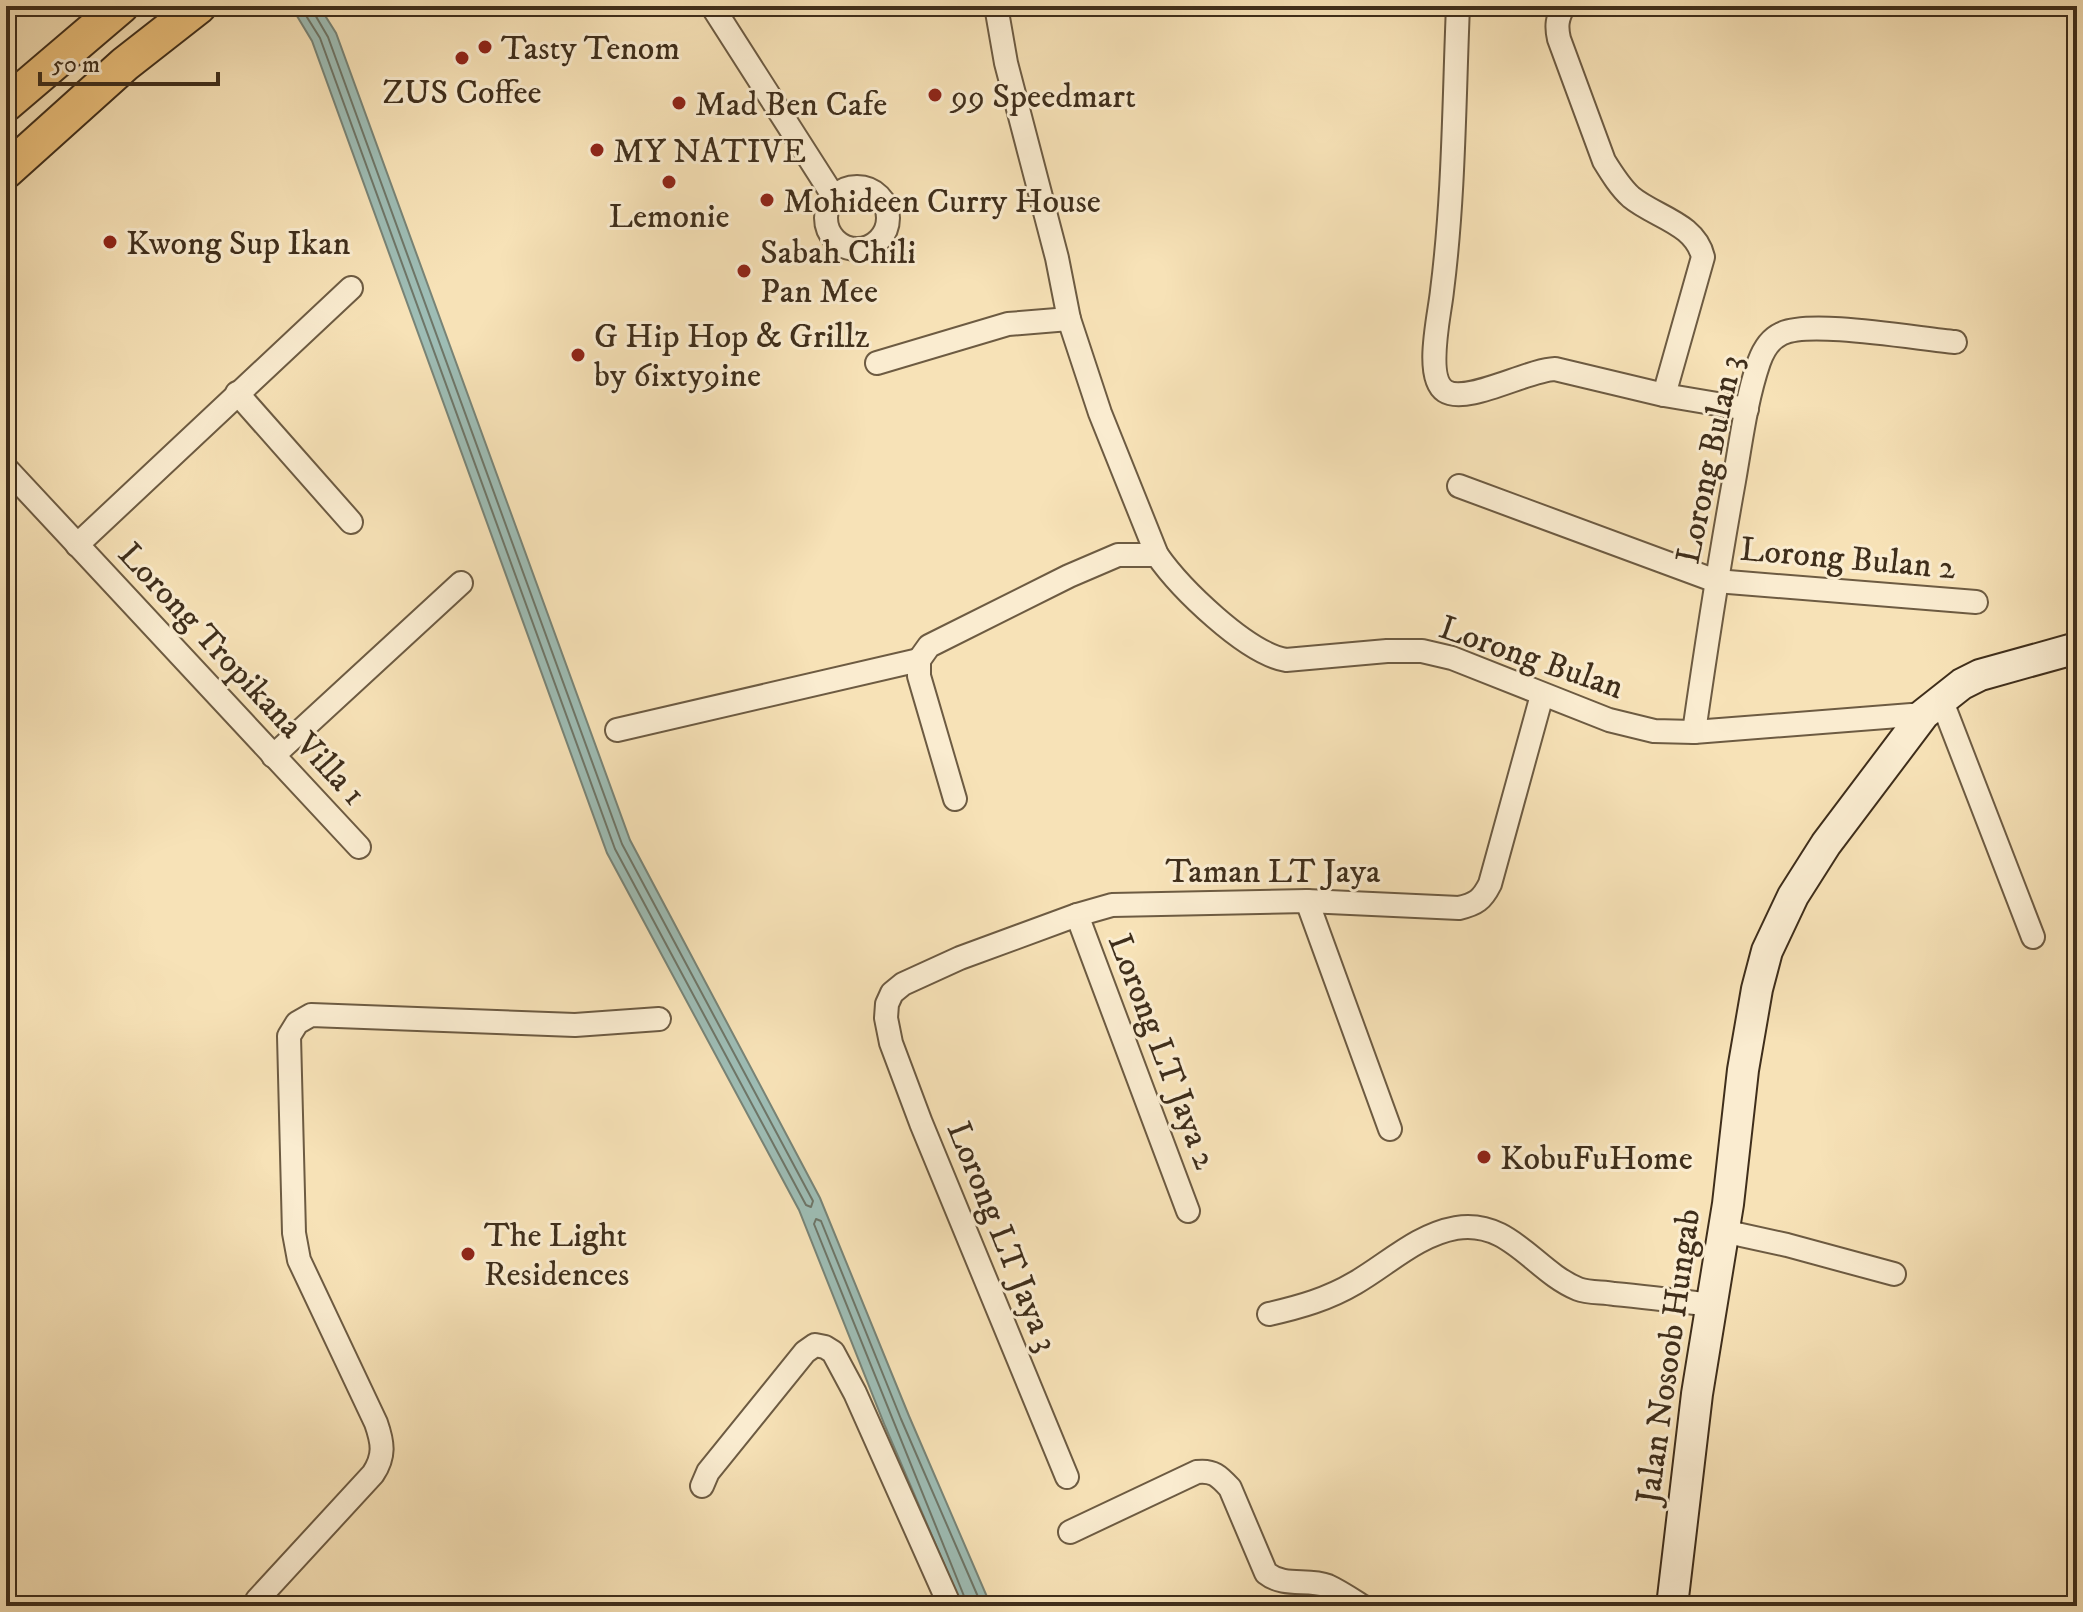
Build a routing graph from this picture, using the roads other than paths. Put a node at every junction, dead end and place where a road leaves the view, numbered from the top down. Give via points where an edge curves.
1 (121, 6) edge
2 (199, 6) edge
3 (712, 6) edge
4 (727, 6) edge
5 (996, 6) edge
6 (1458, 6) edge
7 (1564, 6) edge
8 (6, 104) edge
9 (6, 171) edge
10 (351, 288) dead end
11 (1069, 319) junction
12 (1955, 342) dead end
13 (877, 363) dead end
14 (237, 393) junction
15 (1664, 395) junction
16 (1747, 409) junction
17 (6, 468) edge
18 (1459, 486) dead end
19 (351, 522) dead end
20 (77, 545) junction
21 (1157, 555) junction
22 (1716, 581) junction
23 (461, 583) dead end
24 (1976, 602) dead end
25 (2077, 648) edge
26 (919, 660) junction
27 (1542, 695) junction
28 (1933, 707) junction
29 (617, 730) dead end
30 (1694, 732) junction
31 (273, 756) junction
32 (955, 799) dead end
33 (359, 847) dead end
34 (1307, 901) junction
35 (1077, 915) junction
36 (2033, 937) dead end
37 (886, 1018) joint
38 (659, 1019) dead end
39 (1390, 1129) dead end
40 (1188, 1211) dead end
41 (1723, 1231) junction
42 (1894, 1274) dead end
43 (1711, 1305) junction
44 (1269, 1314) dead end
45 (1067, 1477) dead end
46 (702, 1486) dead end
47 (1070, 1532) dead end
48 (256, 1606) edge
49 (950, 1606) edge
50 (1362, 1606) edge
51 (1672, 1606) edge

1 - 8 main road
2 - 9 main road via 125,64
3 - 4 street via 838,194
5 - 11 street, Lorong Bulan
6 - 15 street via 1450,231 1434,362 1439,385 1457,395 1555,369
7 - 15 street via 1556,26 1559,39 1604,161 1633,198 1700,245 1703,257
10 - 14 street, Lorong Tropikana Villa 1
11 - 13 street via 1008,324
11 - 21 street, Lorong Bulan
12 - 16 street, Lorong Bulan 3 via 1793,328 1769,344
14 - 19 street
14 - 20 street, Lorong Tropikana Villa 1
15 - 16 street
16 - 22 street, Lorong Bulan 3
17 - 20 street, Lorong Tropikana Villa 1
18 - 22 street, Lorong Bulan 2
20 - 31 street, Lorong Tropikana Villa 1
21 - 26 street via 1118,555 1069,576 929,646
21 - 27 street, Lorong Bulan via 1213,614 1271,657 1422,651
22 - 24 street, Lorong Bulan 2
22 - 30 street, Lorong Bulan 3
23 - 31 street
25 - 28 main road, Jalan Nosoob Hungab via 1980,675
26 - 29 street
26 - 32 street via 925,701
27 - 30 street, Lorong Bulan via 1636,728
27 - 34 street, Taman LT Jaya via 1483,898 1459,908
28 - 30 street, Lorong Bulan
28 - 36 street
28 - 41 main road, Jalan Nosoob Hungab via 1826,844 1767,951 1743,1070
31 - 33 street, Lorong Tropikana Villa 1
34 - 35 street, Taman LT Jaya via 1112,905
34 - 39 street
35 - 37 street, Taman LT Jaya via 903,984 892,993
35 - 40 street, Lorong LT Jaya 2
37 - 45 street, Lorong LT Jaya 3 via 921,1123
38 - 48 street via 575,1025 311,1015 297,1023 289,1036 296,1246 376,1423 382,1461
41 - 42 street
41 - 43 main road, Jalan Nosoob Hungab
43 - 44 street via 1580,1290 1501,1233 1458,1228 1398,1253 1324,1299
43 - 51 main road, Jalan Nosoob Hungab
46 - 49 street via 805,1352 815,1345 825,1347 855,1393
47 - 50 street via 1208,1471 1230,1488 1266,1573 1287,1582 1326,1585

